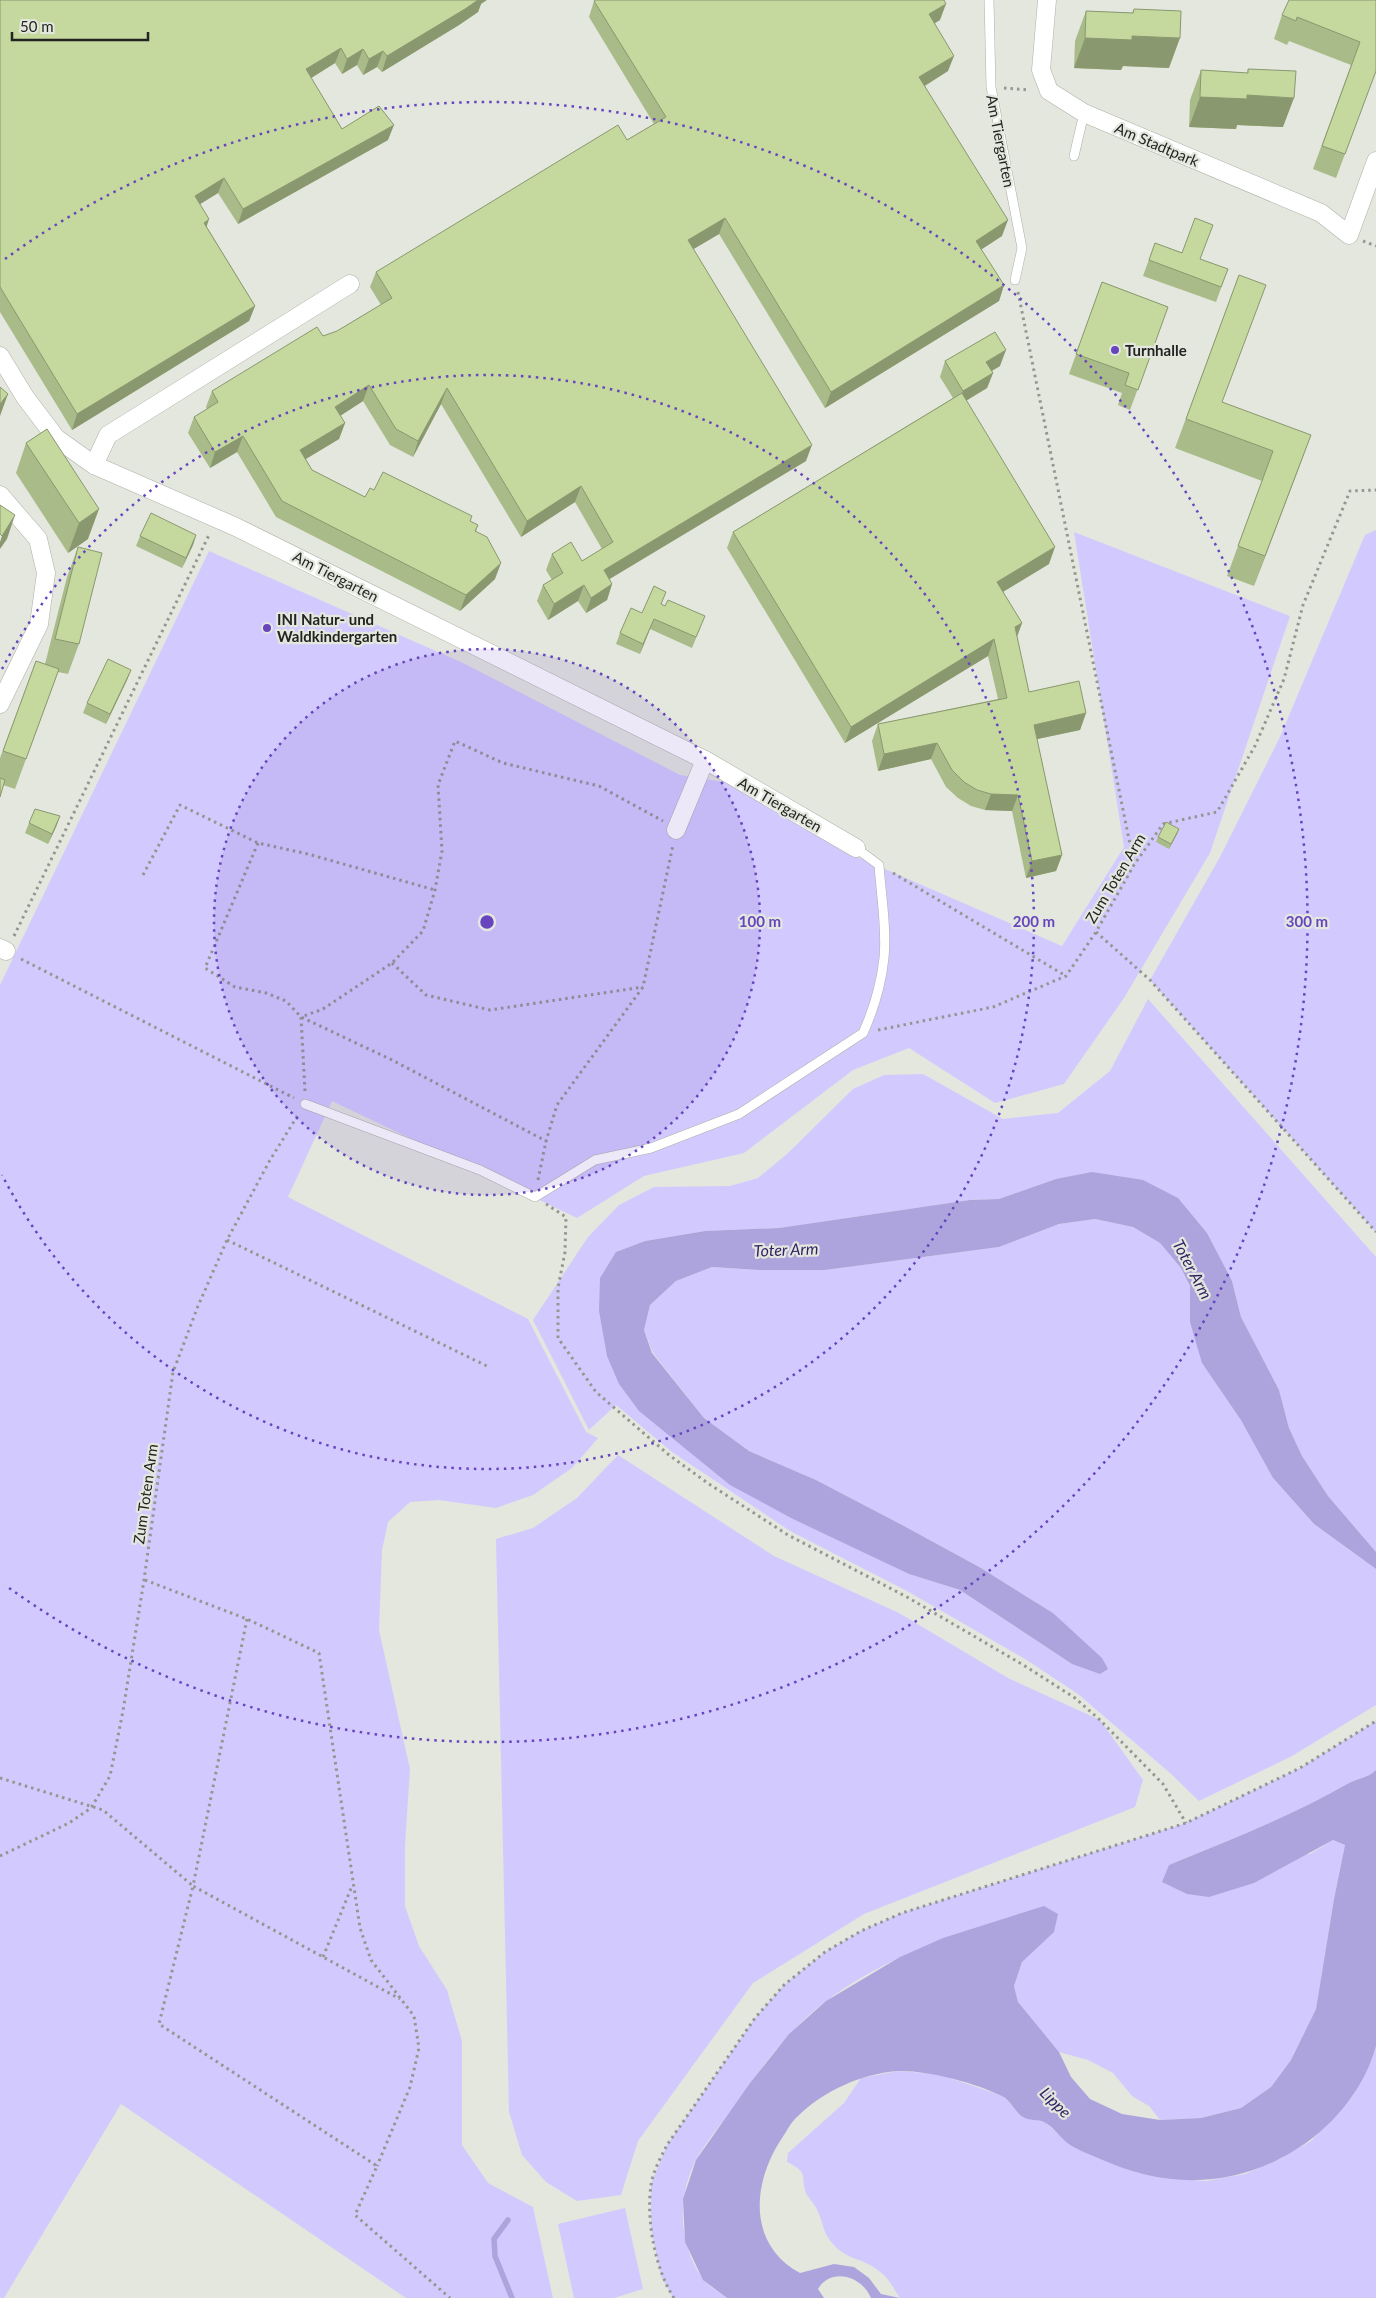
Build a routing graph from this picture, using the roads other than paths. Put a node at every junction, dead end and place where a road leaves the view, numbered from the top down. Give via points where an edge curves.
1 (989, 0) edge
2 (1047, 0) edge
3 (1084, 113) junction
4 (1074, 156) dead end
5 (1376, 161) edge
6 (1015, 280) road end
7 (350, 284) dead end
8 (0, 356) edge
9 (94, 465) junction
10 (0, 495) edge
11 (0, 704) edge
12 (705, 760) junction
13 (676, 830) road end
14 (856, 848) joint
15 (305, 1104) road end

1 - 6 lane, Am Tiergarten via 991,87 1022,248
2 - 3 street, Am Stadtpark via 1041,70 1049,91
3 - 4 lane
3 - 5 street, Am Stadtpark via 1321,213 1349,235
7 - 9 street via 108,435
8 - 9 street, Am Tiergarten via 56,438
9 - 12 street, Am Tiergarten via 217,518
10 - 11 street via 38,539 46,573 39,624
12 - 13 street
12 - 14 street, Am Tiergarten
14 - 15 lane via 879,865 884,957 878,993 863,1033 739,1114 651,1148 595,1160 535,1197 480,1170

